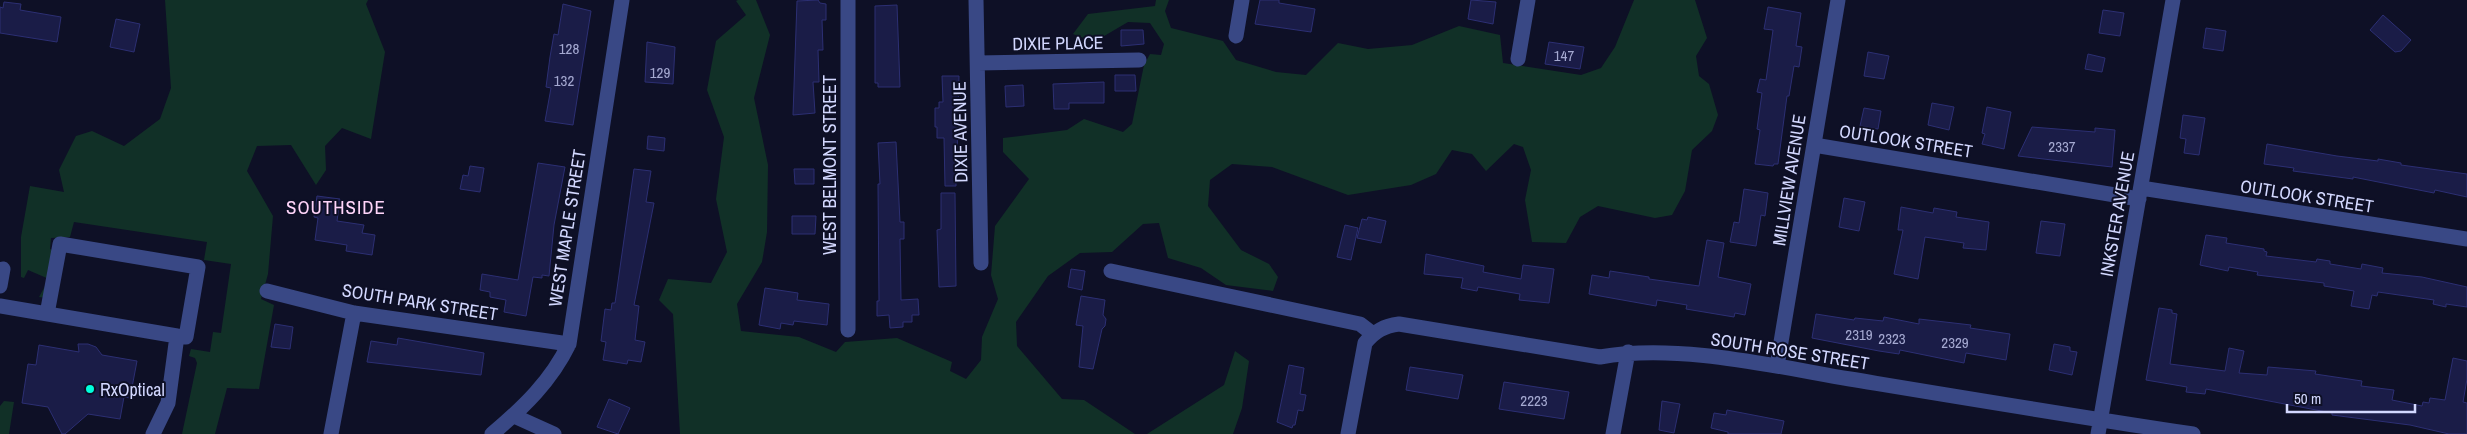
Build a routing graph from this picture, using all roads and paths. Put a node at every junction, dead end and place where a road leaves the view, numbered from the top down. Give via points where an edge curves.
1 (622, 0) edge
2 (848, 0) edge
3 (976, 0) edge
4 (1242, 0) edge
5 (1528, 0) edge
6 (1838, 0) edge
7 (2173, 0) edge
8 (1236, 36) dead end
9 (1518, 59) dead end
10 (1139, 60) dead end
11 (978, 63) junction
12 (1814, 144) junction
13 (2140, 194) junction
14 (2467, 240) edge
15 (981, 263) dead end
16 (3, 269) dead end
17 (1111, 270) dead end
18 (0, 286) edge
19 (267, 291) dead end
20 (0, 306) edge
21 (354, 313) junction
22 (47, 314) junction
23 (848, 330) dead end
24 (1377, 331) junction
25 (177, 336) junction
26 (568, 344) junction
27 (1628, 352) junction
28 (1777, 366) junction
29 (514, 416) junction
30 (2099, 427) edge
31 (153, 434) edge
32 (331, 434) edge
33 (492, 434) edge
34 (554, 434) edge
35 (1348, 434) edge
36 (1613, 434) edge
37 (2193, 434) edge

1 - 26 street, WEST MAPLE STREET
2 - 23 street, WEST BELMONT STREET
3 - 11 street, DIXIE AVENUE
4 - 8 street
5 - 9 street
6 - 12 street, MILLVIEW AVENUE
7 - 13 street, INKSTER AVENUE
10 - 11 street, DIXIE PLACE
11 - 15 street, DIXIE AVENUE
12 - 13 street, OUTLOOK STREET
12 - 28 street, MILLVIEW AVENUE
13 - 14 street, OUTLOOK STREET
13 - 30 street, INKSTER AVENUE
16 - 18 street
17 - 24 street via 1360,324
19 - 21 street, SOUTH PARK STREET
20 - 22 street
21 - 26 street, SOUTH PARK STREET
21 - 32 street
22 - 25 street
22 - 25 street via 60,244 198,267 186,337
24 - 27 street, SOUTH ROSE STREET via 1399,324 1600,357
24 - 35 street via 1365,343
25 - 31 street via 168,403
26 - 29 street, WEST MAPLE STREET via 550,377
27 - 28 street, SOUTH ROSE STREET via 1676,353
27 - 36 street
28 - 30 street, SOUTH ROSE STREET
29 - 33 street, WEST MAPLE STREET
29 - 34 street
30 - 37 street, SOUTH ROSE STREET

